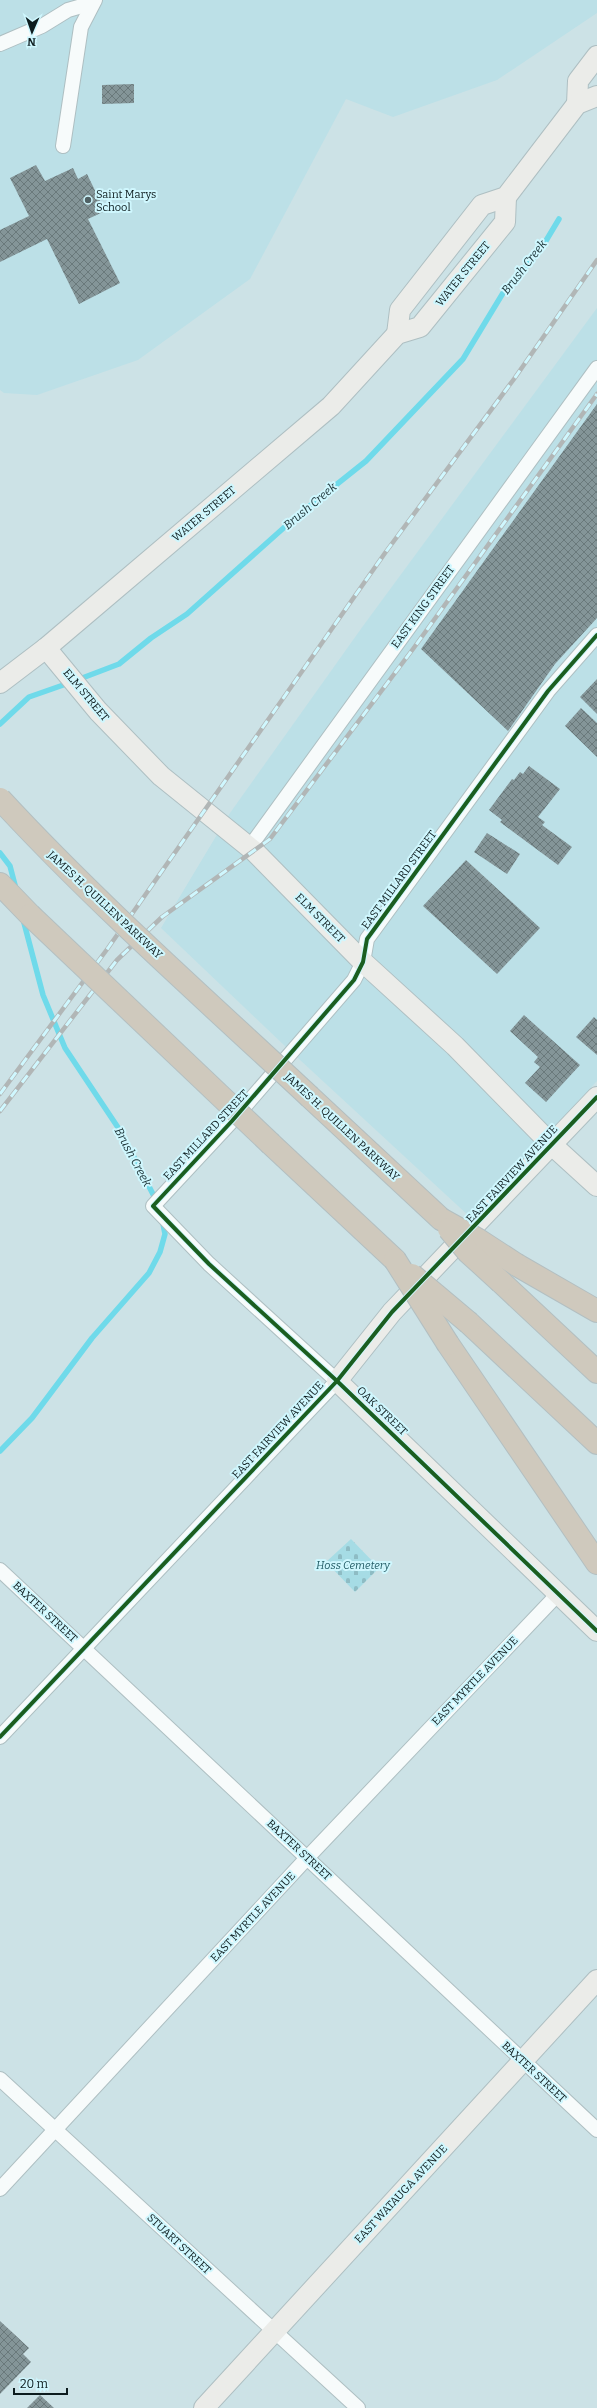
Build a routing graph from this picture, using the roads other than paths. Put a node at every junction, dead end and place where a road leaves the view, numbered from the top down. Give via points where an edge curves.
1 (94, 1) edge
2 (0, 44) edge
3 (597, 56) edge
4 (597, 96) edge
5 (577, 104) junction
6 (63, 146) dead end
7 (506, 197) junction
8 (397, 334) junction
9 (597, 368) edge
10 (597, 636) edge
11 (46, 648) junction
12 (0, 683) edge
13 (0, 799) edge
14 (250, 848) junction
15 (0, 884) edge
16 (363, 962) junction
17 (597, 1097) edge
18 (552, 1145) junction
19 (597, 1186) edge
20 (154, 1206) joint
21 (441, 1219) junction
22 (395, 1260) junction
23 (597, 1311) edge
24 (597, 1372) edge
25 (337, 1381) junction
26 (597, 1443) edge
27 (597, 1563) edge
28 (0, 1570) edge
29 (558, 1594) junction
30 (597, 1631) edge
31 (84, 1648) junction
32 (0, 1737) edge
33 (307, 1858) junction
34 (597, 1980) edge
35 (523, 2062) junction
36 (0, 2079) edge
37 (597, 2130) edge
38 (56, 2131) junction
39 (0, 2190) edge
40 (274, 2332) junction
41 (204, 2408) edge
42 (358, 2408) edge

1 - 2 street via 68,10 42,26
1 - 6 street via 81,27
3 - 5 street via 578,81
4 - 5 street
5 - 7 street
7 - 8 street via 482,205 400,310
7 - 8 street, WATER STREET via 505,222 420,327
8 - 11 street, WATER STREET via 331,406
9 - 14 street, EAST KING STREET
10 - 16 street, EAST MILLARD STREET via 548,691 367,939
11 - 12 street, WATER STREET
11 - 14 street, ELM STREET via 98,711 161,776
13 - 21 highway, JAMES H. QUILLEN PARKWAY, bridge via 77,879
14 - 16 street, ELM STREET
15 - 22 highway, bridge via 69,953
16 - 18 street, ELM STREET via 455,1046
16 - 20 street, EAST MILLARD STREET via 354,980 288,1058
17 - 18 street, EAST FAIRVIEW AVENUE
18 - 19 street, ELM STREET
18 - 25 street, EAST FAIRVIEW AVENUE via 392,1312
20 - 25 street, OAK STREET via 208,1264
21 - 23 highway, bridge
21 - 24 highway, JAMES H. QUILLEN PARKWAY, bridge via 468,1252
22 - 26 highway, bridge via 469,1323
22 - 27 highway, bridge via 448,1344
25 - 29 street, OAK STREET
25 - 31 street, EAST FAIRVIEW AVENUE
28 - 31 street, BAXTER STREET
29 - 30 street, OAK STREET
29 - 33 street, EAST MYRTLE AVENUE
31 - 32 street, EAST FAIRVIEW AVENUE
31 - 33 street, BAXTER STREET
33 - 35 street, BAXTER STREET
33 - 38 street, EAST MYRTLE AVENUE
34 - 35 street, EAST WATAUGA AVENUE
35 - 37 street, BAXTER STREET
35 - 40 street, EAST WATAUGA AVENUE
36 - 38 street, STUART STREET
38 - 39 street, EAST MYRTLE AVENUE
38 - 40 street, STUART STREET
40 - 41 street, EAST WATAUGA AVENUE
40 - 42 street, STUART STREET

